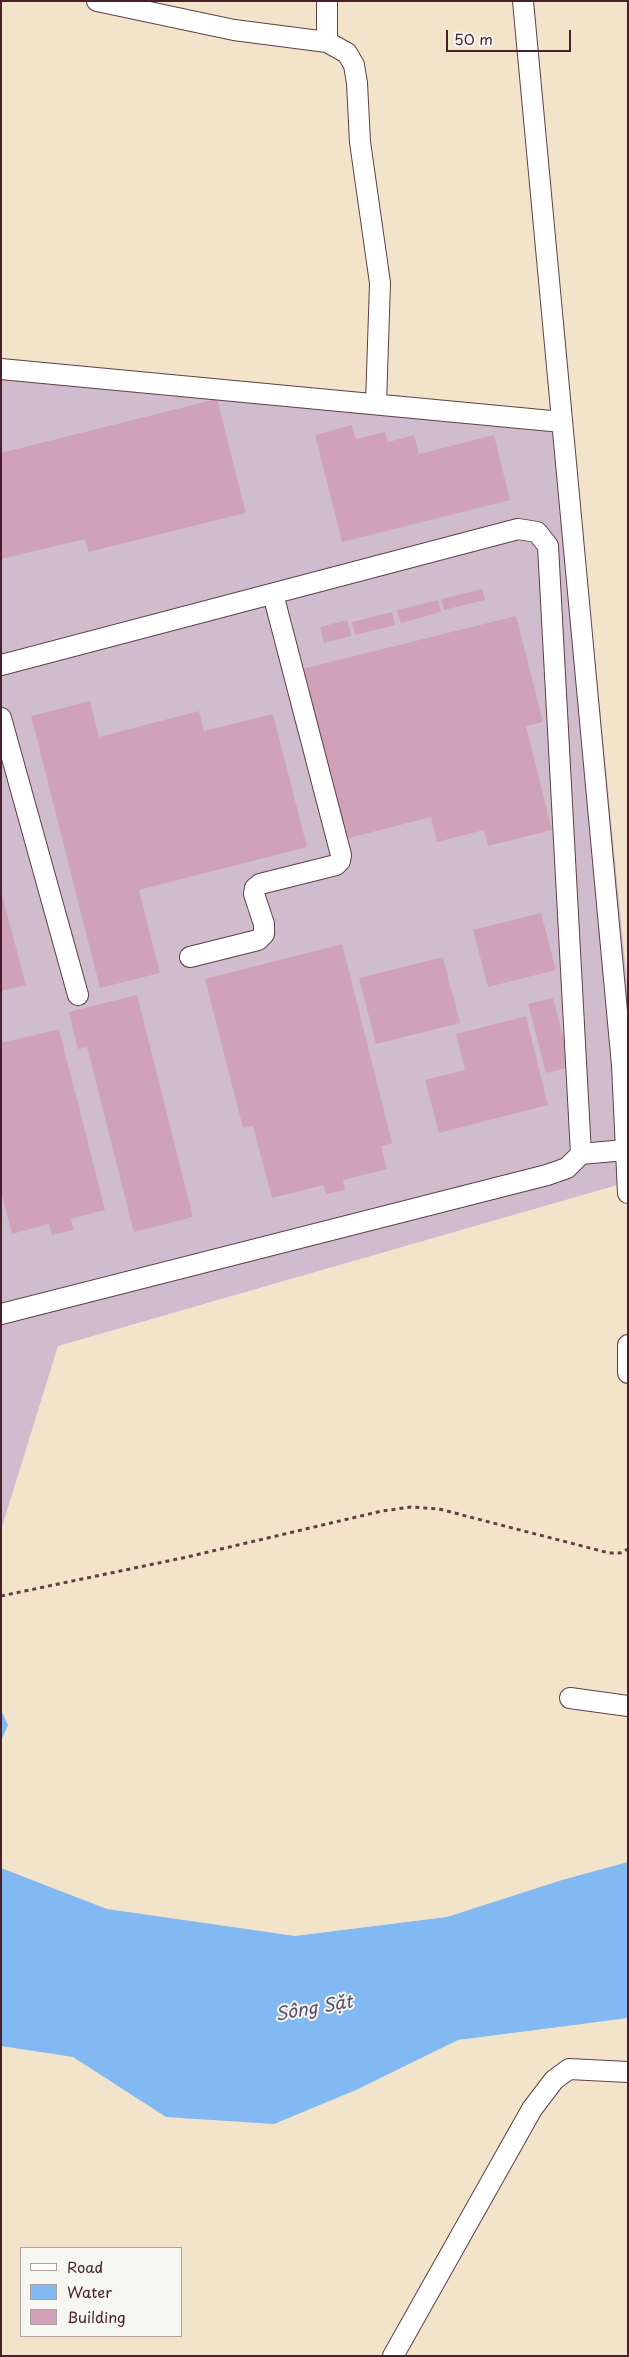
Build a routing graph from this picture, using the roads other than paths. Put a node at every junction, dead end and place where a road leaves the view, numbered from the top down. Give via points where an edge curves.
1 (98, 1) edge
2 (327, 1) edge
3 (523, 1) edge
4 (327, 42) junction
5 (1, 369) edge
6 (376, 404) junction
7 (562, 422) junction
8 (273, 594) junction
9 (1, 665) edge
10 (1, 718) edge
11 (190, 957) dead end
12 (78, 996) dead end
13 (625, 1066) edge
14 (625, 1150) junction
15 (581, 1154) junction
16 (628, 1193) edge
17 (1, 1314) edge
18 (628, 1345) edge
19 (628, 1373) edge
20 (570, 1698) dead end
21 (628, 1706) edge
22 (628, 2072) edge
23 (393, 2356) edge

1 - 4 street via 234,30
2 - 4 street
3 - 7 street
4 - 6 street via 347,53 354,65 357,83 360,142 380,283
5 - 6 street
6 - 7 street
7 - 13 street
8 - 9 street
8 - 11 street via 340,861 336,865 260,884 254,894 264,934 258,940
8 - 15 street via 518,529 537,532 548,546
10 - 12 street
13 - 14 street
14 - 15 street
14 - 16 street
15 - 17 street via 566,1168 547,1175
18 - 19 street
20 - 21 street
22 - 23 street via 569,2069 554,2080 532,2109

